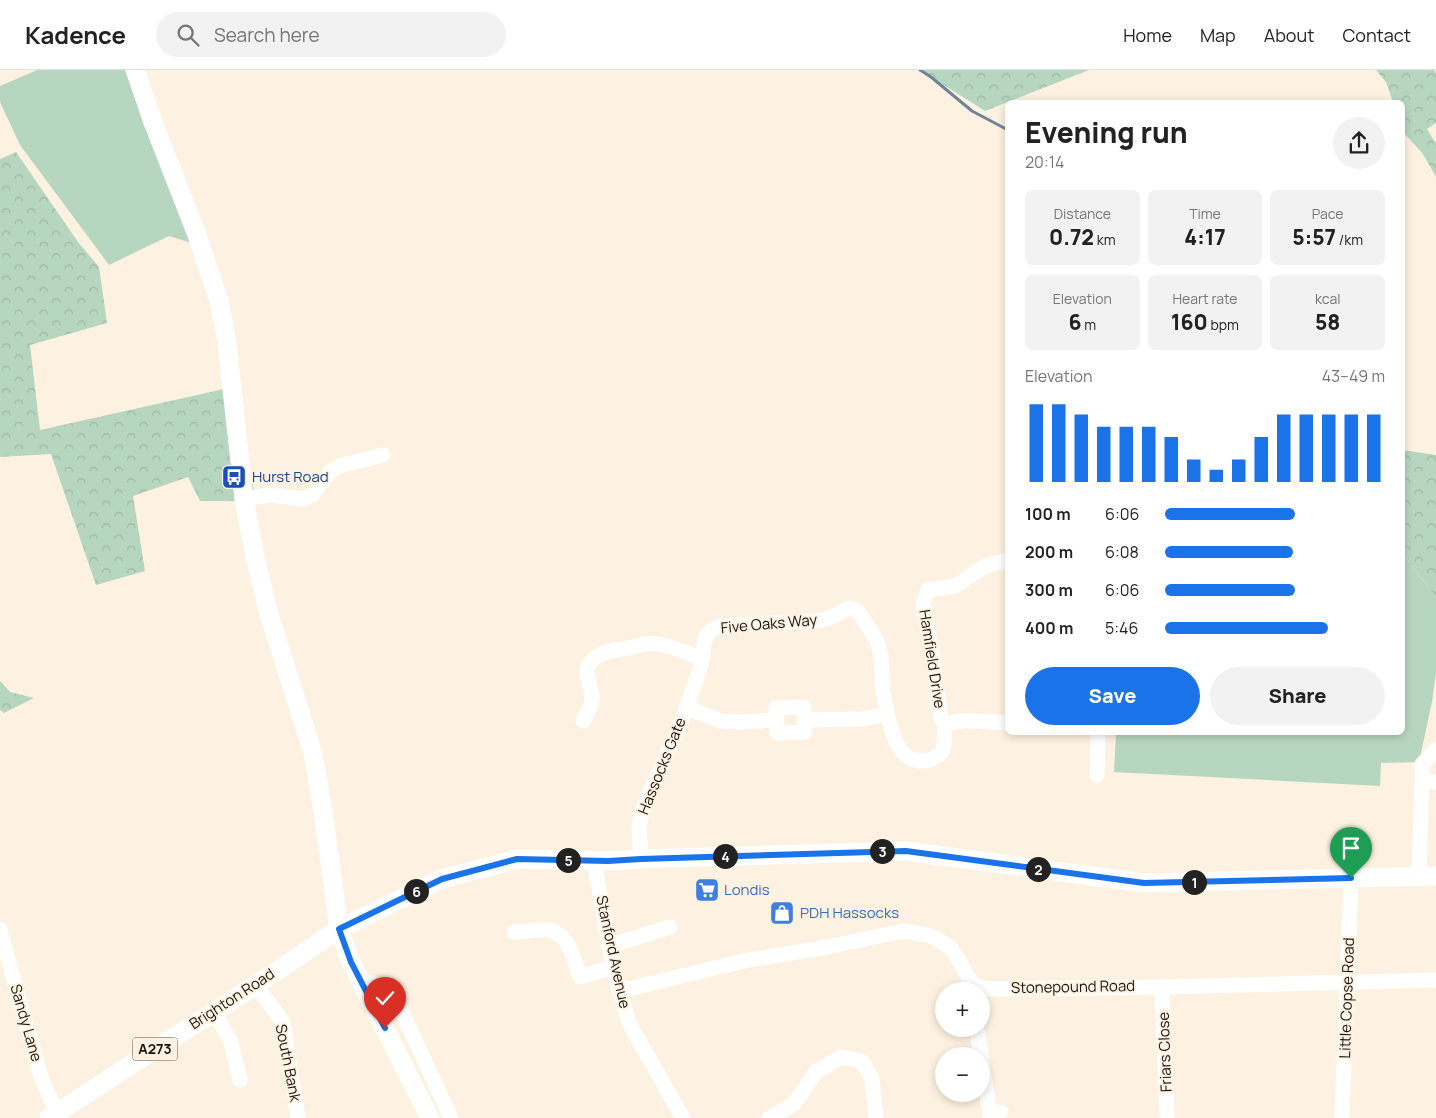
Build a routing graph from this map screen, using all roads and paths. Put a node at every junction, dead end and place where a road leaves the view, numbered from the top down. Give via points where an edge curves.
1 (135, 70) edge
2 (383, 455) dead end
3 (244, 499) junction
4 (1005, 561) edge
5 (702, 659) junction
6 (686, 707) junction
7 (887, 714) junction
8 (583, 721) dead end
9 (1005, 723) edge
10 (946, 724) junction
11 (1098, 735) edge
12 (1436, 750) edge
13 (1096, 776) dead end
14 (1429, 781) edge
15 (641, 859) junction
16 (594, 861) junction
17 (1427, 876) edge
18 (1351, 878) junction
19 (333, 890) junction
20 (370, 913) junction
21 (670, 928) dead end
22 (339, 929) junction
23 (0, 930) edge
24 (514, 932) dead end
25 (609, 946) junction
26 (613, 967) junction
27 (1436, 980) edge
28 (971, 982) edge
29 (1348, 982) junction
30 (362, 983) junction
31 (256, 985) junction
32 (1162, 987) junction
33 (990, 989) edge
34 (620, 992) junction
35 (214, 1012) junction
36 (240, 1080) dead end
37 (988, 1102) edge
38 (1001, 1112) dead end
39 (53, 1116) edge
40 (298, 1118) edge
41 (430, 1118) edge
42 (451, 1118) edge
43 (683, 1118) edge
44 (769, 1118) edge
45 (876, 1118) edge
46 (1167, 1118) edge
47 (1342, 1118) edge

1 - 3 main road via 219,301 233,387
2 - 3 street via 339,466 330,472 312,496 304,499 269,495
3 - 19 main road via 269,614 313,753
4 - 10 street, Hamfield Drive via 985,566 955,586 928,590 925,595 925,620 938,702 941,719
5 - 6 street, Five Oaks Way
5 - 7 street, Five Oaks Way via 706,635 720,626 818,621 849,608 854,609 877,641
5 - 8 street via 656,644 601,653 587,668 592,702
6 - 7 street, Hassocks Gate via 720,721 739,722 777,720 776,708 804,707 805,720 863,719
6 - 15 street, Hassocks Gate via 642,809 639,826
7 - 10 street via 896,743 914,760 934,759 942,751
9 - 10 street
11 - 13 street
12 - 14 street via 1422,764
14 - 17 street
15 - 16 main road, A273
15 - 18 main road, A273 via 906,851 1144,883
16 - 20 main road, A273 via 517,859 442,879
16 - 25 street, Stanford Avenue
17 - 18 main road, A273
18 - 29 street, Little Copse Road
19 - 20 main road via 349,906
19 - 22 main road
20 - 22 main road, A273
21 - 25 street
22 - 30 main road
22 - 31 main road, Brighton Road / A273
23 - 39 street, Sandy Lane
24 - 26 street via 548,930 560,935 568,944 580,977
25 - 26 street, Stanford Avenue
26 - 34 street, Stanford Avenue
27 - 29 street, Stonepound Road
28 - 34 street, Stonepound Road via 950,947 931,936 904,931 743,961
29 - 32 street, Stonepound Road
29 - 47 street, Little Copse Road
30 - 41 main road
30 - 42 street via 373,983 402,1012
31 - 35 main road, Brighton Road / A273
31 - 40 street, South Bank via 283,1023
32 - 33 street, Stonepound Road
32 - 46 street, Friars Close
34 - 43 street, Stanford Avenue via 629,1023
35 - 36 street via 231,1042
35 - 39 main road, Brighton Road / A273
37 - 38 street via 990,1114
44 - 45 street via 794,1104 816,1072 841,1057 862,1061 872,1079

